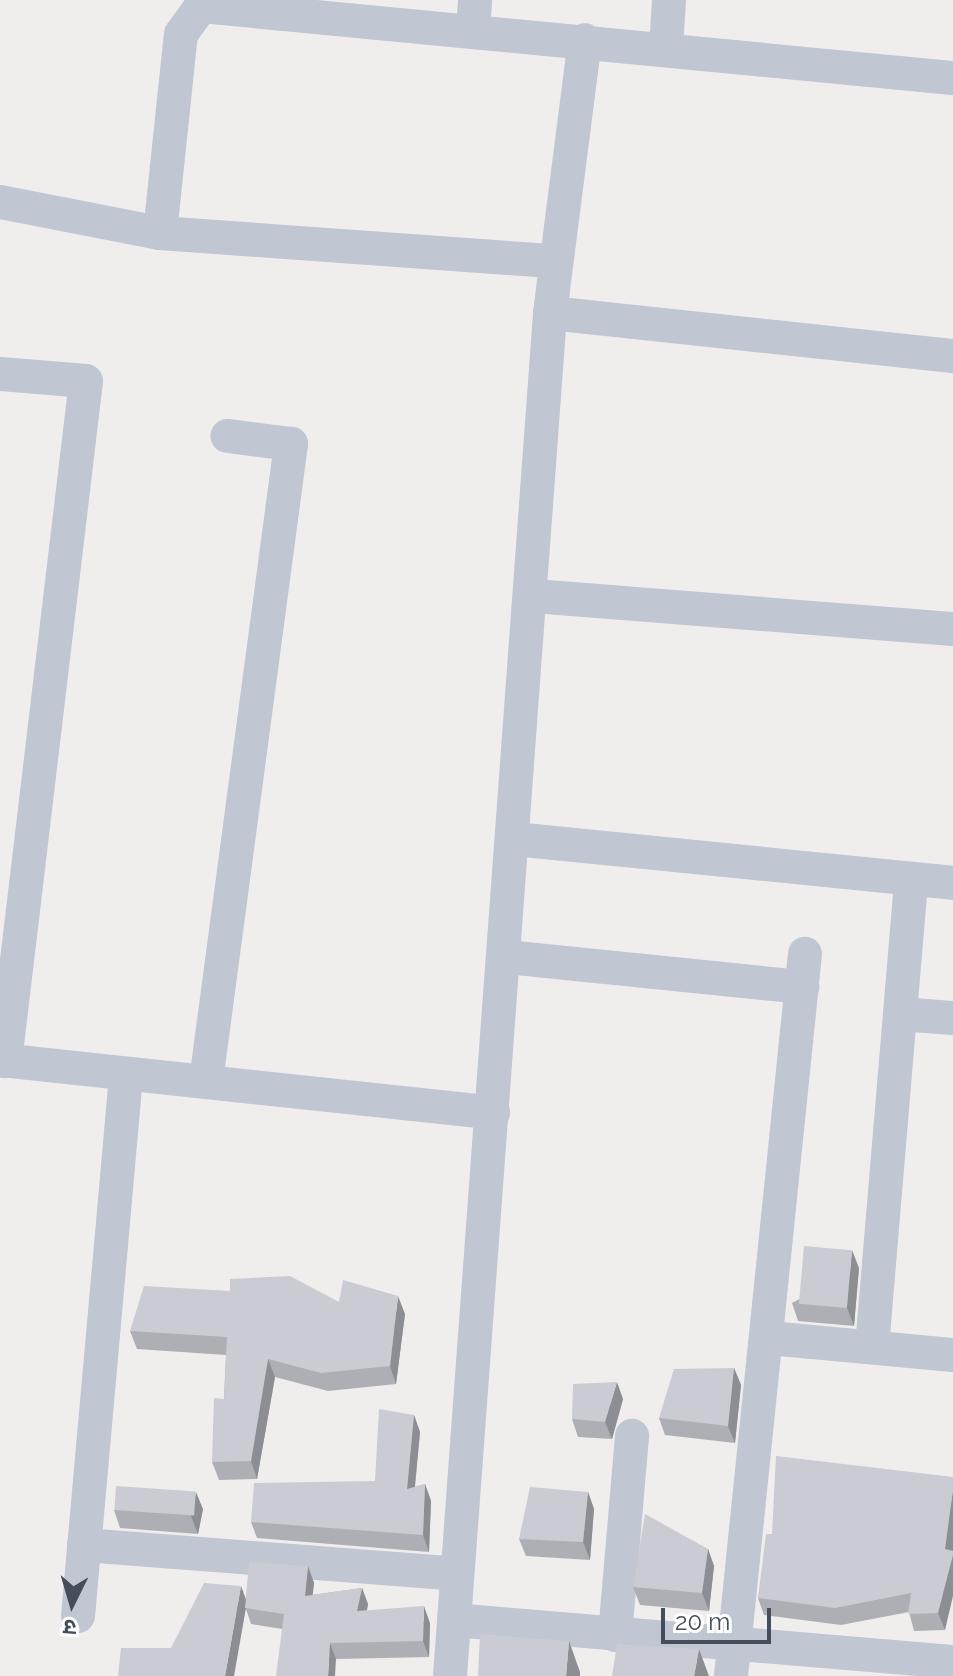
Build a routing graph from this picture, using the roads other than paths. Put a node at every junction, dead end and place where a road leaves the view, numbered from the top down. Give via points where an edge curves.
1 (669, 0) edge
2 (474, 15) edge
3 (585, 40) junction
4 (666, 47) junction
5 (953, 78) edge
6 (0, 202) edge
7 (160, 233) junction
8 (555, 261) junction
9 (550, 313) junction
10 (953, 356) edge
11 (0, 374) edge
12 (228, 436) dead end
13 (534, 596) junction
14 (953, 629) edge
15 (514, 839) junction
16 (911, 879) junction
17 (953, 883) edge
18 (506, 957) junction
19 (900, 1014) junction
20 (953, 1018) edge
21 (2, 1061) edge
22 (126, 1076) junction
23 (206, 1081) junction
24 (493, 1113) junction
25 (769, 1338) junction
26 (872, 1347) junction
27 (953, 1355) edge
28 (632, 1436) dead end
29 (84, 1545) junction
30 (457, 1574) junction
31 (78, 1616) dead end
32 (454, 1620) junction
33 (615, 1635) junction
34 (736, 1639) junction
35 (953, 1662) edge
36 (450, 1676) edge
37 (731, 1676) edge

1 - 4 street
2 - 3 street
2 - 7 street via 201,6 181,34
3 - 4 street
3 - 8 street
4 - 5 street
6 - 7 street
7 - 8 street
8 - 9 street
9 - 10 street
9 - 13 street
11 - 21 street via 86,381
12 - 23 street via 291,444
13 - 14 street
13 - 15 street
15 - 16 street
15 - 18 street
16 - 17 street
16 - 19 street
18 - 24 street
18 - 25 street via 803,971
19 - 20 street
19 - 26 street
21 - 22 street
22 - 23 street
22 - 29 street
23 - 24 street
24 - 30 street
25 - 26 street
25 - 34 street
26 - 27 street
28 - 33 street
29 - 30 street
29 - 31 street
30 - 32 street
32 - 33 street
32 - 36 street
33 - 34 street
34 - 35 street
34 - 37 street

